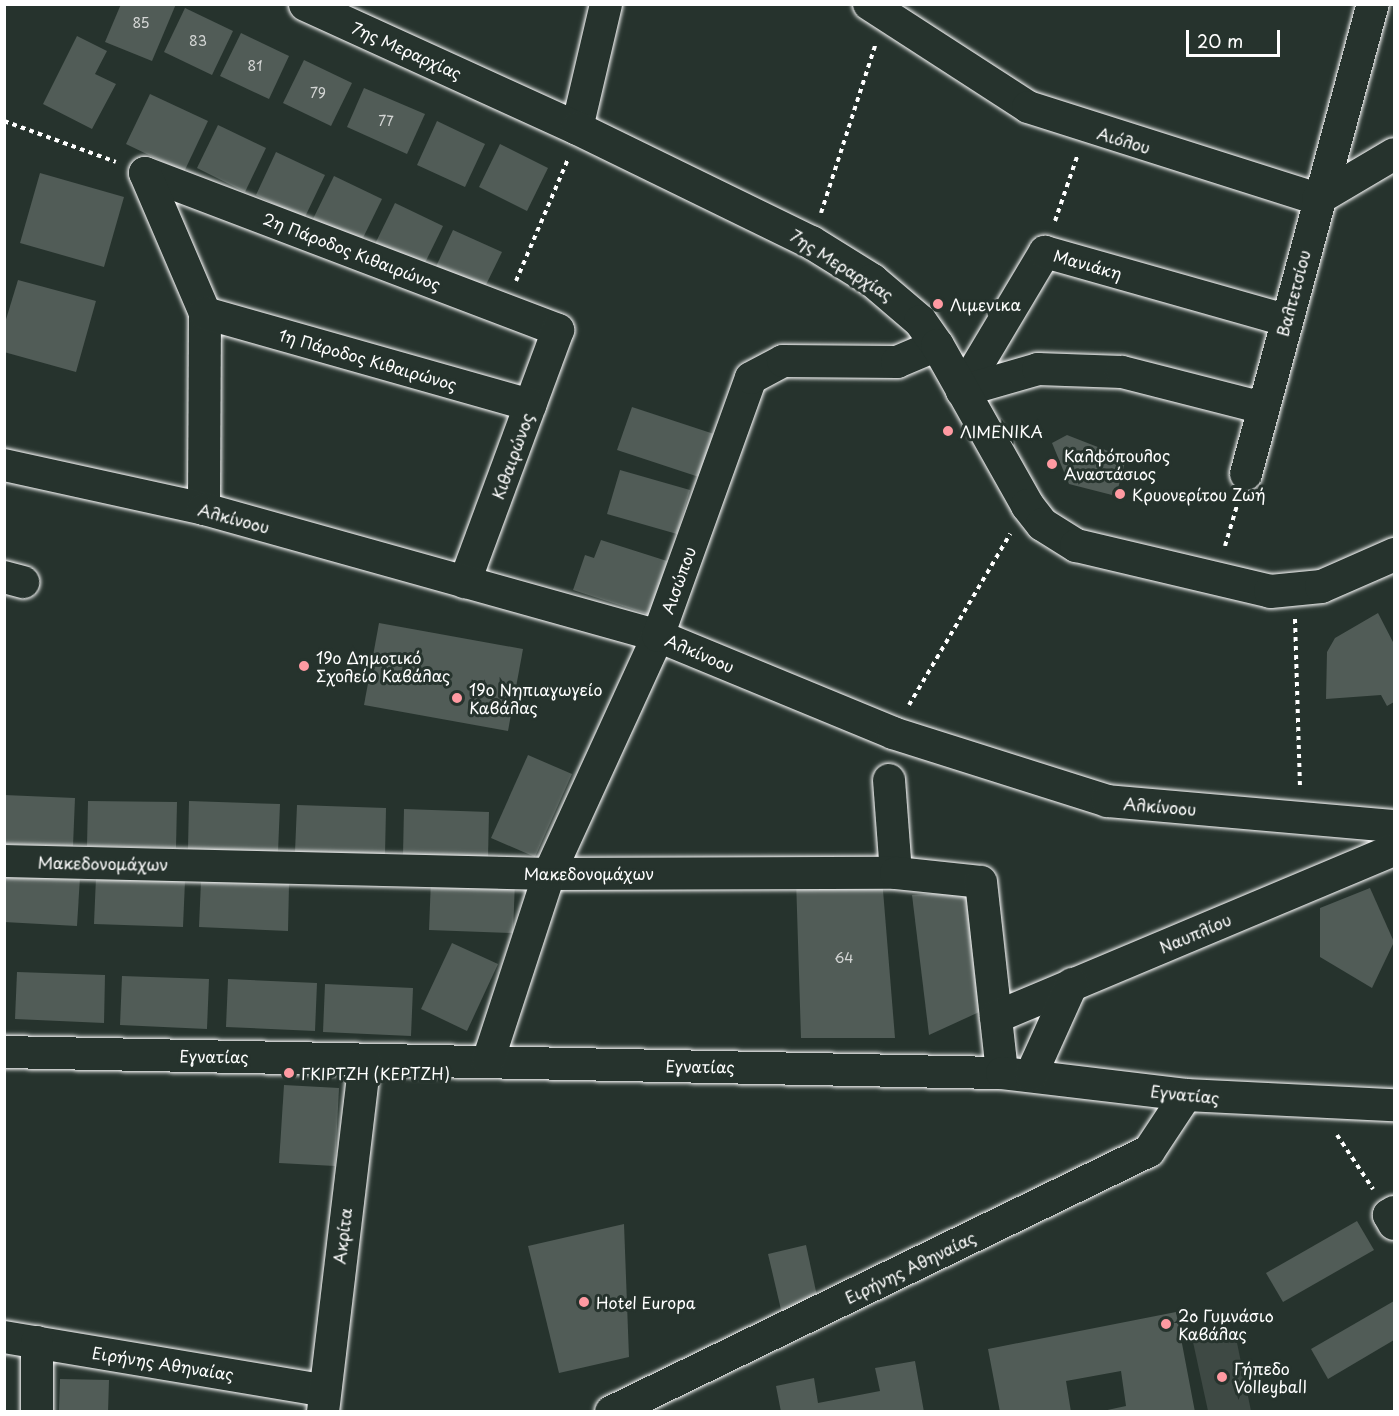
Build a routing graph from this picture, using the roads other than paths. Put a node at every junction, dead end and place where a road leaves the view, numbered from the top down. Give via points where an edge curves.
1 (606, 4) edge
2 (1373, 4) edge
3 (314, 6) edge
4 (877, 9) edge
5 (577, 128) junction
6 (1395, 154) edge
7 (1318, 199) junction
8 (205, 313) junction
9 (1286, 320) junction
10 (558, 330) joint
11 (937, 345) junction
12 (962, 391) junction
13 (530, 405) junction
14 (1263, 408) junction
15 (4, 465) edge
16 (1246, 474) road end
17 (204, 509) junction
18 (1395, 554) edge
19 (465, 582) junction
20 (658, 636) junction
21 (889, 780) dead end
22 (1395, 826) edge
23 (1395, 850) edge
24 (4, 861) edge
25 (896, 873) junction
26 (549, 874) junction
27 (1072, 984) junction
28 (996, 1017) junction
29 (4, 1052) edge
30 (365, 1060) junction
31 (488, 1061) junction
32 (1017, 1074) junction
33 (1186, 1095) junction
34 (1395, 1105) edge
35 (4, 1337) edge
36 (37, 1342) junction
37 (322, 1401) edge
38 (37, 1412) edge
39 (611, 1412) edge

1 - 5 street
2 - 7 street, Βαλτετσίου
3 - 5 main road, 7ης Μεραρχίας
4 - 7 street, Αιόλου via 1028,108
5 - 11 main road, 7ης Μεραρχίας via 811,242 897,299
6 - 7 street
7 - 9 street, Βαλτετσίου
8 - 10 street, 2η Πάροδος Κιθαιρώνος via 145,173
8 - 13 street, 1η Πάροδος Κιθαιρώνος
8 - 17 street
9 - 12 street, Μανιάκη via 1045,252
9 - 14 street, Βαλτετσίου
10 - 13 street, Κιθαιρώνος
11 - 12 main road, 7ης Μεραρχίας
11 - 20 street, Αισώπου via 897,362 783,361 751,378
12 - 14 street via 1038,369 1122,372
12 - 18 main road, 7ης Μεραρχίας via 1027,505 1042,524 1076,545 1214,582 1294,591 1321,586
13 - 19 street, Κιθαιρώνος
14 - 16 street, Βαλτετσίου
15 - 17 street, Αλκίνοου
17 - 19 street, Αλκίνοου
19 - 20 street, Αλκίνοου
20 - 22 street, Αλκίνοου via 892,733 1107,801
20 - 26 street, Αισώπου
21 - 25 street
23 - 27 street, Ναυπλίου
24 - 26 street, Μακεδονομάχων
25 - 26 street, Μακεδονομάχων
25 - 28 street, Μακεδονομάχων via 981,882
26 - 31 street, Αισώπου
27 - 28 street, Ναυπλίου
27 - 32 street
28 - 32 street, Μακεδονομάχων
29 - 30 street, Εγνατίας
30 - 31 street, Εγνατίας
30 - 37 street, Ακρίτα
31 - 32 street, Εγνατίας
32 - 33 street, Εγνατίας
33 - 34 street, Εγνατίας
33 - 39 street, Ειρήνης Αθηναίας via 1149,1151
35 - 36 street, Ειρήνης Αθηναίας
36 - 37 street, Ειρήνης Αθηναίας
36 - 38 street

